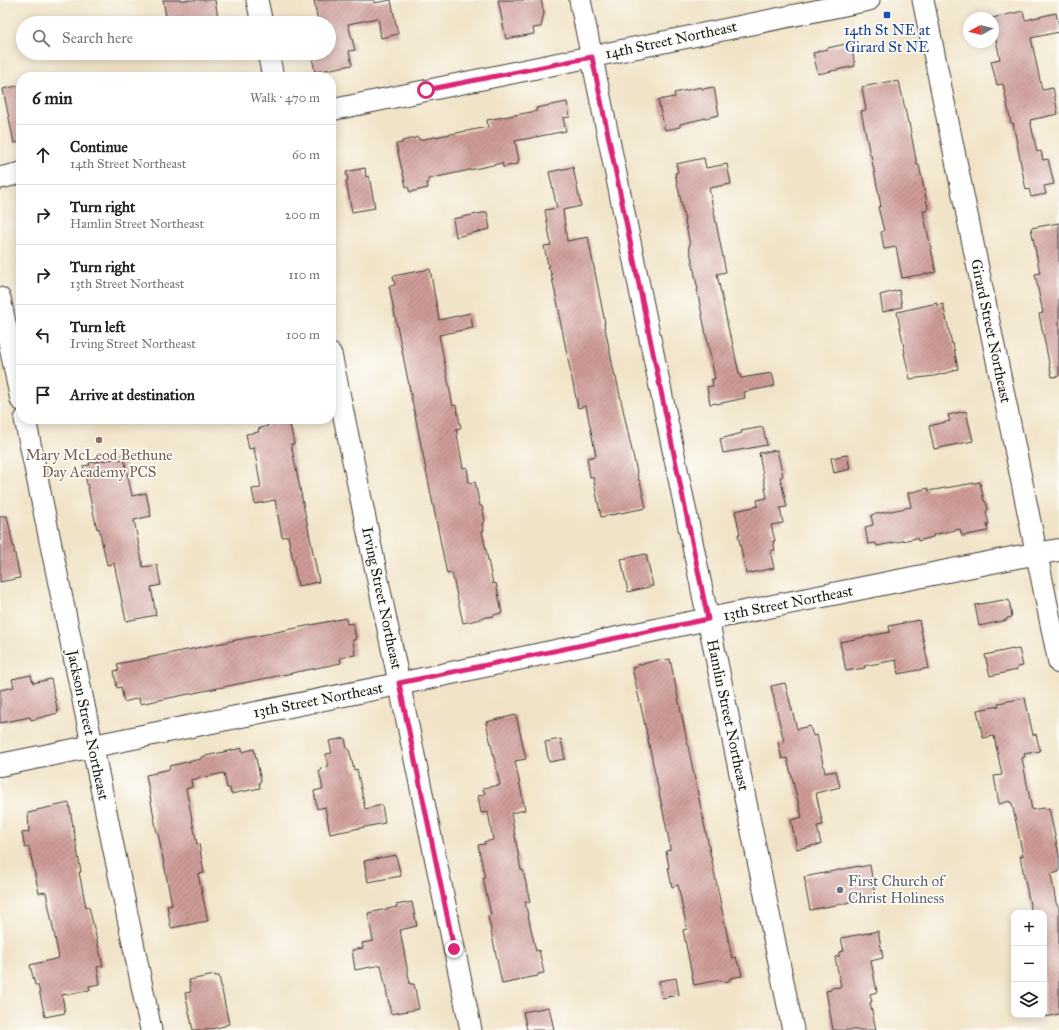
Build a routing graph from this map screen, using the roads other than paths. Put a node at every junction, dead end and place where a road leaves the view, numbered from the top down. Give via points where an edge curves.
1 (257, 0) edge
2 (580, 0) edge
3 (869, 0) edge
4 (923, 0) edge
5 (260, 16) edge
6 (592, 57) junction
7 (269, 60) edge
8 (272, 72) edge
9 (336, 109) edge
10 (16, 174) edge
11 (0, 178) edge
12 (0, 298) edge
13 (16, 376) edge
14 (336, 378) edge
15 (26, 424) edge
16 (1059, 550) edge
17 (1037, 554) junction
18 (708, 619) junction
19 (1059, 662) edge
20 (399, 683) junction
21 (92, 746) junction
22 (0, 765) edge
23 (151, 1030) edge
24 (471, 1030) edge
25 (793, 1030) edge

1 - 5 street
2 - 6 street, Hamlin Street Northeast
3 - 6 street, 14th Street Northeast
4 - 17 street, Girard Street Northeast
6 - 9 street, 14th Street Northeast
6 - 18 street, Hamlin Street Northeast
7 - 8 street
10 - 11 street
12 - 13 street
14 - 20 street, Irving Street Northeast
15 - 21 street, Jackson Street Northeast
16 - 17 street, 13th Street Northeast
17 - 18 street, 13th Street Northeast
17 - 19 street, Girard Street Northeast
18 - 20 street, 13th Street Northeast
18 - 25 street, Hamlin Street Northeast
20 - 21 street, 13th Street Northeast
20 - 24 street, Irving Street Northeast
21 - 22 street, 13th Street Northeast
21 - 23 street, Jackson Street Northeast

